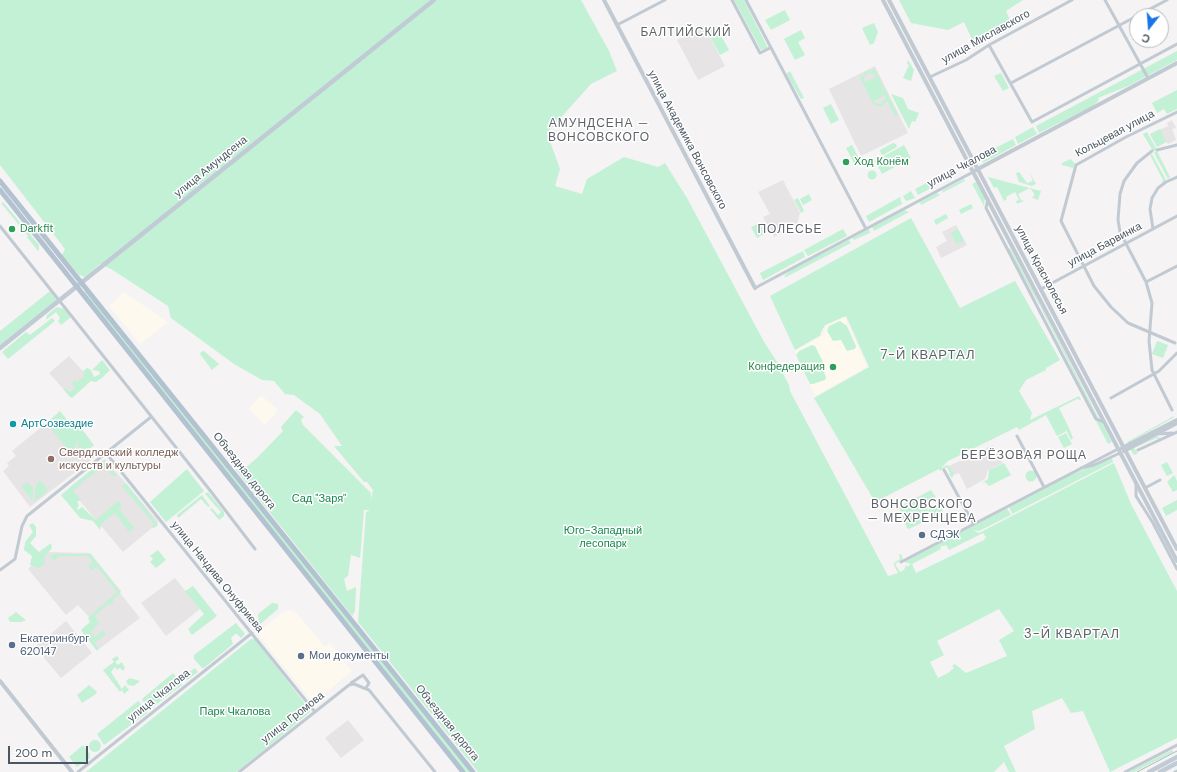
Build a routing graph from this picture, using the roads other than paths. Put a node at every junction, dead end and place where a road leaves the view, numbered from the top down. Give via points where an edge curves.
1 (434, 0) edge
2 (604, 0) edge
3 (665, 0) edge
4 (732, 0) edge
5 (746, 0) edge
6 (883, 0) edge
7 (889, 0) edge
8 (1072, 0) edge
9 (1105, 0) edge
10 (1167, 0) edge
11 (617, 25) junction
12 (1120, 25) junction
13 (1177, 44) edge
14 (989, 45) junction
15 (770, 48) junction
16 (916, 51) junction
17 (911, 54) junction
18 (1141, 63) junction
19 (1177, 63) edge
20 (930, 77) junction
21 (1148, 78) junction
22 (1011, 83) junction
23 (1177, 112) edge
24 (1177, 145) edge
25 (1157, 150) dead end
26 (1152, 151) dead end
27 (978, 169) junction
28 (973, 172) junction
29 (1177, 177) edge
30 (0, 181) edge
31 (0, 190) edge
32 (1177, 216) edge
33 (0, 226) edge
34 (866, 229) junction
35 (1153, 229) junction
36 (1125, 244) junction
37 (1084, 266) junction
38 (1177, 266) edge
39 (82, 282) junction
40 (1146, 282) junction
41 (77, 287) junction
42 (755, 288) joint
43 (1041, 289) junction
44 (60, 301) junction
45 (1150, 334) junction
46 (1175, 343) dead end
47 (0, 348) edge
48 (1177, 353) edge
49 (1154, 373) junction
50 (1111, 398) dead end
51 (1172, 410) dead end
52 (151, 416) junction
53 (1177, 420) edge
54 (1177, 423) edge
55 (1175, 432) edge
56 (1157, 434) junction
57 (1017, 436) dead end
58 (1161, 440) junction
59 (1124, 449) junction
60 (1138, 450) dead end
61 (1119, 451) junction
62 (106, 453) junction
63 (944, 470) dead end
64 (1160, 480) dead end
65 (1136, 483) junction
66 (1044, 487) junction
67 (1145, 488) junction
68 (973, 524) junction
69 (1175, 541) edge
70 (255, 549) dead end
71 (1177, 549) edge
72 (1177, 561) edge
73 (901, 562) dead end
74 (1177, 569) edge
75 (0, 570) edge
76 (252, 633) junction
77 (0, 681) edge
78 (349, 685) junction
79 (366, 688) junction
80 (315, 712) junction
81 (1177, 745) edge
82 (1177, 757) edge
83 (1177, 763) edge
84 (72, 772) edge
85 (78, 772) edge
86 (239, 772) edge
87 (434, 772) edge
88 (463, 772) edge
89 (473, 772) edge
90 (1125, 772) edge
91 (1149, 772) edge
92 (1160, 772) edge

1 - 39 main road, улица Амундсена
2 - 11 street, улица Академика Вонсовского
3 - 11 street
4 - 15 street via 760,53
5 - 15 street
6 - 17 street, улица Краснолесья
7 - 16 street, улица Краснолесья
8 - 14 street, улица Миславского
9 - 12 street
10 - 12 street
11 - 42 street, улица Академика Вонсовского
12 - 18 street
12 - 22 street
13 - 18 street
14 - 20 street, улица Миславского via 966,60
14 - 22 street
15 - 34 street
16 - 17 street
16 - 20 street, улица Краснолесья
17 - 28 street, улица Краснолесья
18 - 21 street
18 - 22 street via 1032,122
19 - 21 street, улица Чкалова
20 - 27 street, улица Краснолесья
21 - 27 street, улица Чкалова
23 - 37 street, Кольцевая улица via 1076,164 1061,221
24 - 25 street
26 - 36 street via 1130,171 1120,194 1118,220
27 - 28 street, улица Чкалова
27 - 43 street, улица Краснолесья
28 - 34 street, улица Чкалова
28 - 61 street, улица Краснолесья
29 - 35 street via 1158,188 1152,198 1150,209
30 - 39 main road, Объездная дорога
31 - 41 main road, Объездная дорога
32 - 35 street, улица Барвинка
33 - 44 street
34 - 42 street, улица Чкалова
35 - 36 street, улица Барвинка
36 - 37 street, улица Барвинка
36 - 40 street
37 - 43 street, улица Барвинка
37 - 45 street, Кольцевая улица via 1094,286 1111,307 1128,323
38 - 40 street
39 - 41 main road, улица Амундсена
39 - 89 main road, Объездная дорога
40 - 45 street via 1152,303
41 - 44 main road, улица Амундсена
41 - 88 main road, Объездная дорога
43 - 59 street, улица Краснолесья
44 - 47 main road, улица Амундсена
44 - 52 street
45 - 46 street, Кольцевая улица
45 - 49 street via 1150,354
48 - 49 street
49 - 50 street
49 - 51 street
52 - 62 street
52 - 70 street
53 - 59 street
54 - 56 street
55 - 56 street
55 - 58 street
56 - 58 street
56 - 59 street
57 - 66 street
58 - 60 street
59 - 61 street
59 - 67 street, улица Краснолесья
61 - 65 street, улица Краснолесья
61 - 66 street
62 - 75 street via 27,516 22,526 15,559
62 - 76 street, улица Начдива Онуфриева
63 - 68 street
64 - 67 street
65 - 72 street, улица Краснолесья
65 - 74 street, улица Краснолесья via 1136,496
66 - 68 street
67 - 69 street, улица Краснолесья
68 - 73 street
69 - 71 street, улица Краснолесья
76 - 80 street, улица Начдива Онуфриева
76 - 85 street, улица Чкалова
77 - 84 street
78 - 79 street
78 - 79 street, улица Громова via 363,675 369,683
78 - 80 street, улица Громова
79 - 87 street
80 - 86 street, улица Громова
81 - 90 street
82 - 91 main road
83 - 92 main road

